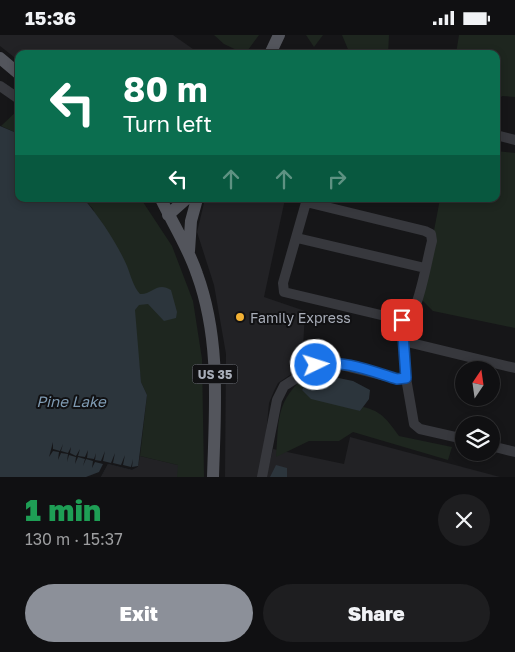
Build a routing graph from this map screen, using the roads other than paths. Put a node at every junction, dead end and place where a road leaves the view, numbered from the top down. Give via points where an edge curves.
1 (279, 35) edge
2 (272, 50) edge
3 (0, 59) edge
4 (15, 71) edge
5 (0, 86) edge
6 (15, 96) edge
7 (500, 136) edge
8 (515, 139) edge
9 (155, 202) edge
10 (162, 202) edge
11 (183, 202) edge
12 (196, 202) edge
13 (306, 202) edge
14 (314, 202) edge
15 (168, 215) junction
16 (297, 238) junction
17 (189, 253) junction
18 (425, 268) junction
19 (402, 320) junction
20 (403, 341) junction
21 (515, 368) edge
22 (406, 378) junction
23 (455, 437) edge
24 (500, 448) edge
25 (515, 452) edge
26 (213, 477) edge
27 (262, 477) edge

1 - 2 main road
3 - 4 main road
5 - 6 street
7 - 8 street
9 - 15 main road, US 35
10 - 15 main road, US 35
11 - 15 main road
12 - 17 main road
13 - 16 street
14 - 18 street via 431,234
15 - 17 main road, US 35
16 - 18 street
16 - 19 street via 283,283 284,292
17 - 26 main road, US 35 via 207,306 213,342
18 - 19 street via 412,315
19 - 20 street
20 - 21 street
20 - 22 street
22 - 23 street via 414,424 420,429
22 - 27 street via 397,379 329,362 316,365 284,386 277,400
24 - 25 street

